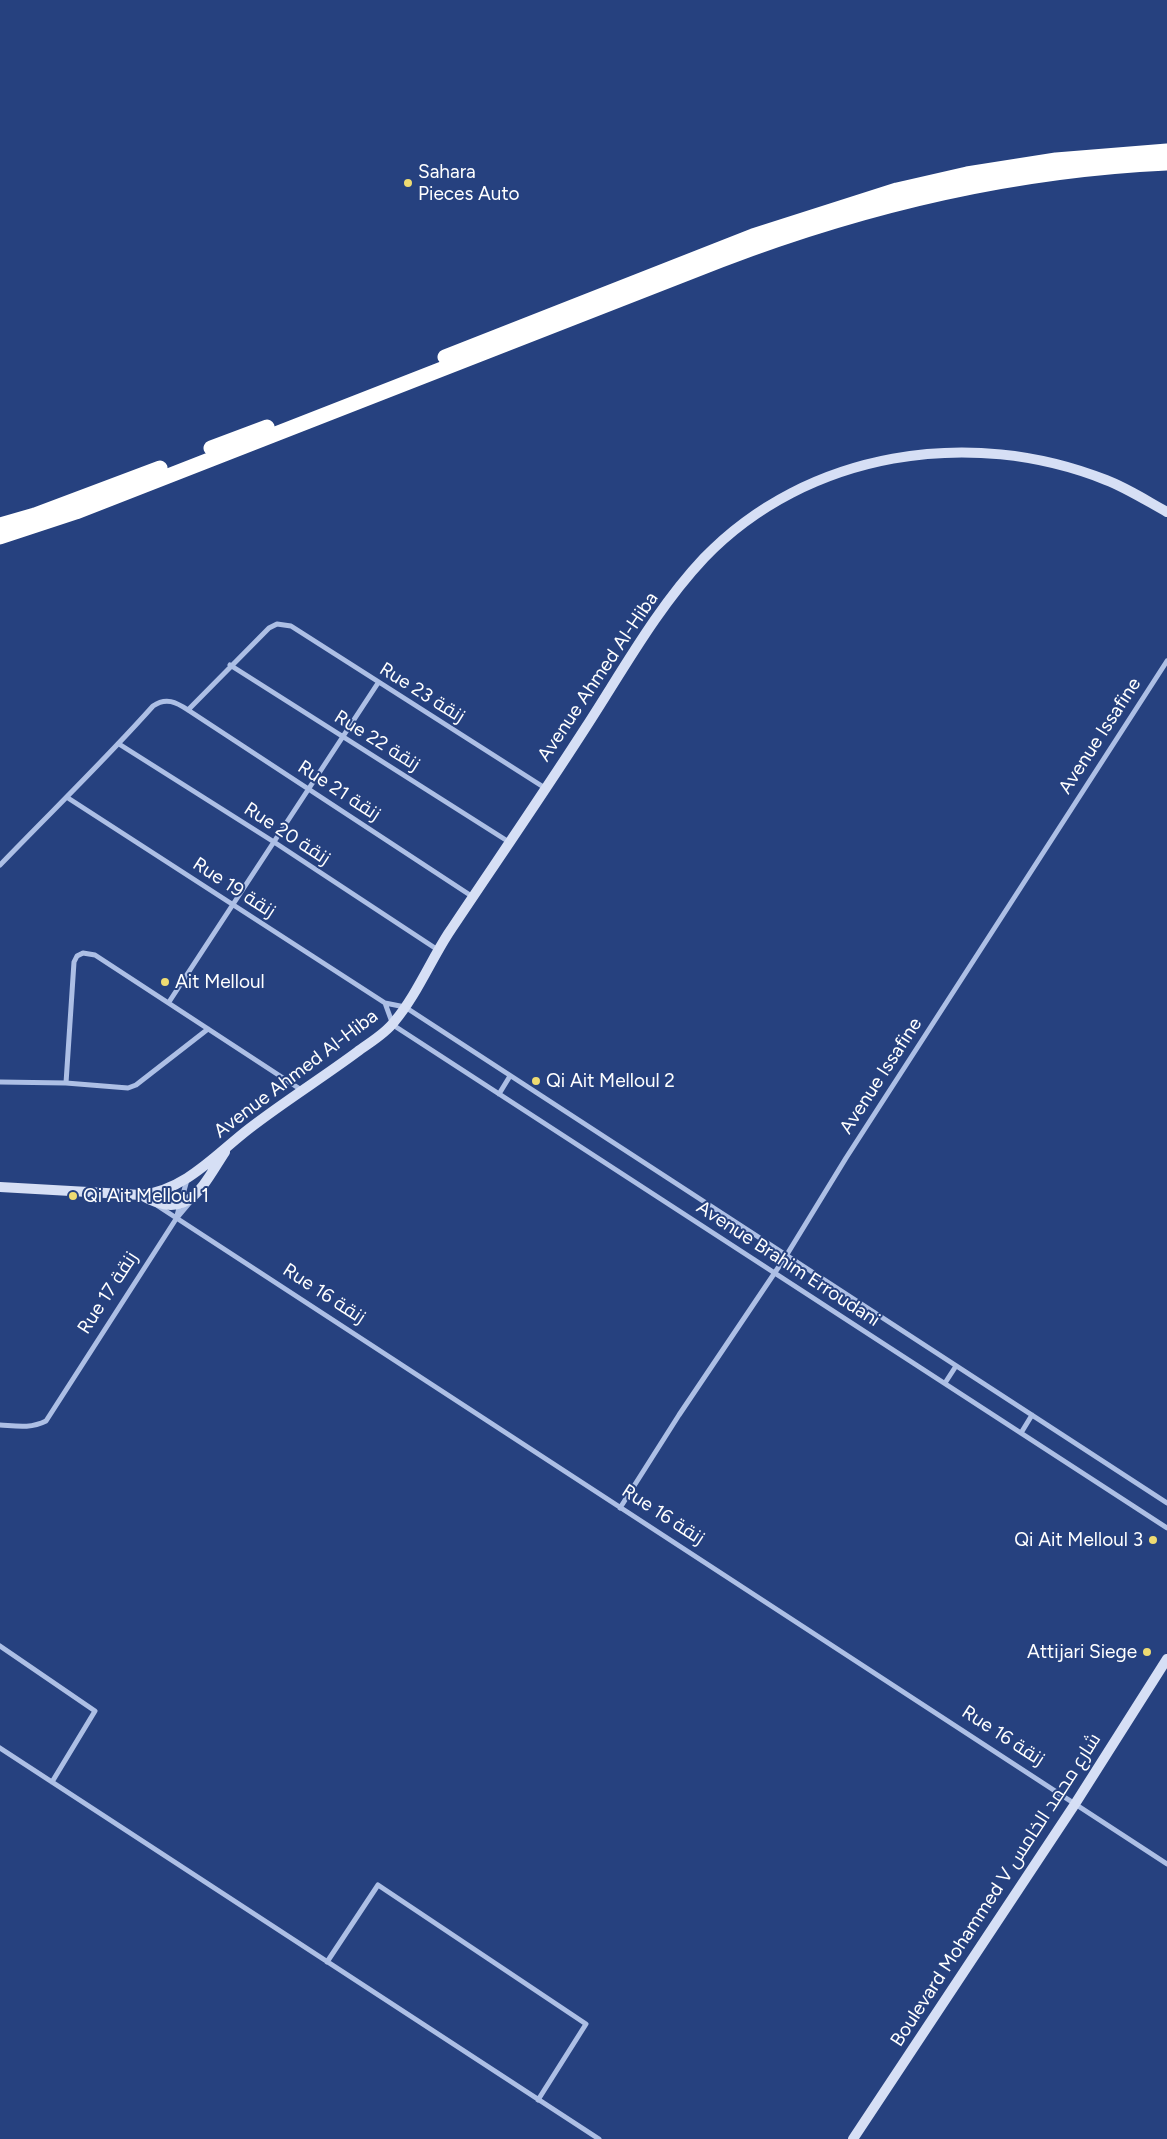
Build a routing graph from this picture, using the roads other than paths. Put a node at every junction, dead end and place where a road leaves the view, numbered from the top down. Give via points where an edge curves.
1 (1167, 151) edge
2 (1167, 163) edge
3 (1167, 512) edge
4 (0, 525) edge
5 (0, 537) edge
6 (1167, 661) edge
7 (230, 665) junction
8 (378, 683) junction
9 (188, 710) junction
10 (343, 737) junction
11 (119, 744) junction
12 (545, 788) junction
13 (308, 789) junction
14 (68, 798) junction
15 (274, 842) junction
16 (509, 842) junction
17 (0, 865) edge
18 (472, 897) junction
19 (232, 905) junction
20 (438, 950) junction
21 (169, 1002) junction
22 (385, 1004) junction
23 (405, 1007) junction
24 (393, 1025) junction
25 (208, 1029) junction
26 (510, 1076) junction
27 (0, 1082) edge
28 (66, 1083) junction
29 (304, 1092) junction
30 (499, 1094) junction
31 (228, 1147) junction
32 (187, 1180) junction
33 (0, 1188) edge
34 (199, 1190) junction
35 (141, 1195) junction
36 (156, 1204) junction
37 (179, 1205) junction
38 (176, 1219) junction
39 (786, 1256) junction
40 (774, 1273) junction
41 (956, 1366) junction
42 (945, 1383) junction
43 (1032, 1415) junction
44 (0, 1425) edge
45 (1021, 1433) junction
46 (1167, 1503) edge
47 (620, 1508) junction
48 (1167, 1528) edge
49 (0, 1646) edge
50 (1167, 1659) edge
51 (0, 1748) edge
52 (52, 1782) junction
53 (1075, 1804) junction
54 (1167, 1864) edge
55 (327, 1962) junction
56 (538, 2100) junction
57 (599, 2139) edge
58 (853, 2139) edge

1 - 4 highway via 1056,160 967,174 898,190 806,218 54,508
2 - 5 highway via 1047,173 965,188 828,222 740,253 83,510
3 - 12 street, Avenue Ahmed Al-Hiba via 1108,480 1077,469 993,452 930,453 893,458 816,481 750,519 704,559 646,633
6 - 39 street, Avenue Issafine
7 - 8 street, Rue 23 زنقة via 269,628 283,624 291,626
7 - 9 street
7 - 10 street, Rue 22 زنقة
8 - 10 street
8 - 12 street, Rue 23 زنقة
9 - 11 street, Rue 21 زنقة via 171,701 160,702
9 - 13 street, Rue 21 زنقة
10 - 13 street
10 - 16 street, Rue 22 زنقة
11 - 14 street, Rue 21 زنقة
11 - 15 street, Rue 20 زنقة
12 - 16 street, Avenue Ahmed Al-Hiba
13 - 15 street
13 - 18 street, Rue 21 زنقة
14 - 17 street, Rue 21 زنقة
14 - 19 street, Rue 19 زنقة
15 - 19 street
15 - 20 street, Rue 20 زنقة
16 - 18 street, Avenue Ahmed Al-Hiba
18 - 20 street, Avenue Ahmed Al-Hiba
19 - 21 street
19 - 22 street, Rue 19 زنقة
20 - 23 street, Avenue Ahmed Al-Hiba
21 - 25 street
21 - 28 street via 96,955 83,953 77,956
22 - 23 street, Rue 19 زنقة
22 - 24 street
23 - 24 street, Avenue Ahmed Al-Hiba
23 - 26 street, Avenue Brahim Erroudani
24 - 29 street, Avenue Ahmed Al-Hiba
24 - 30 street, Avenue Brahim Erroudani
25 - 28 street via 136,1085 118,1089
25 - 29 street
26 - 30 street
26 - 39 street, Avenue Brahim Erroudani
27 - 28 street
29 - 31 street, Avenue Ahmed Al-Hiba
30 - 40 street, Avenue Brahim Erroudani
31 - 32 street, Avenue Ahmed Al-Hiba
31 - 34 street, Rue 17 زنقة
32 - 35 street, Avenue Ahmed Al-Hiba via 159,1193
32 - 37 street
33 - 35 street, Avenue Ahmed Al-Hiba
34 - 37 street
34 - 38 street, Rue 17 زنقة
35 - 36 street, Rue 16 زنقة
36 - 37 street
36 - 38 street, Rue 16 زنقة
37 - 38 street
38 - 44 street, Rue 17 زنقة via 46,1421 25,1427
38 - 47 street, Rue 16 زنقة
39 - 40 street, Avenue Issafine
39 - 41 street, Avenue Brahim Erroudani
40 - 42 street, Avenue Brahim Erroudani
40 - 47 street, Avenue Issafine
41 - 42 street
41 - 43 street, Avenue Brahim Erroudani
42 - 45 street, Avenue Brahim Erroudani
43 - 45 street
43 - 46 street, Avenue Brahim Erroudani
45 - 48 street, Avenue Brahim Erroudani
47 - 53 street, Rue 16 زنقة
49 - 52 street via 95,1711
50 - 53 street, Boulevard Mohammed V شارع محمد الخامس
51 - 52 street
52 - 55 street
53 - 54 street, Rue 16 زنقة
53 - 58 street, Boulevard Mohammed V شارع محمد الخامس
55 - 56 street
55 - 56 street via 378,1885 586,2024
56 - 57 street

